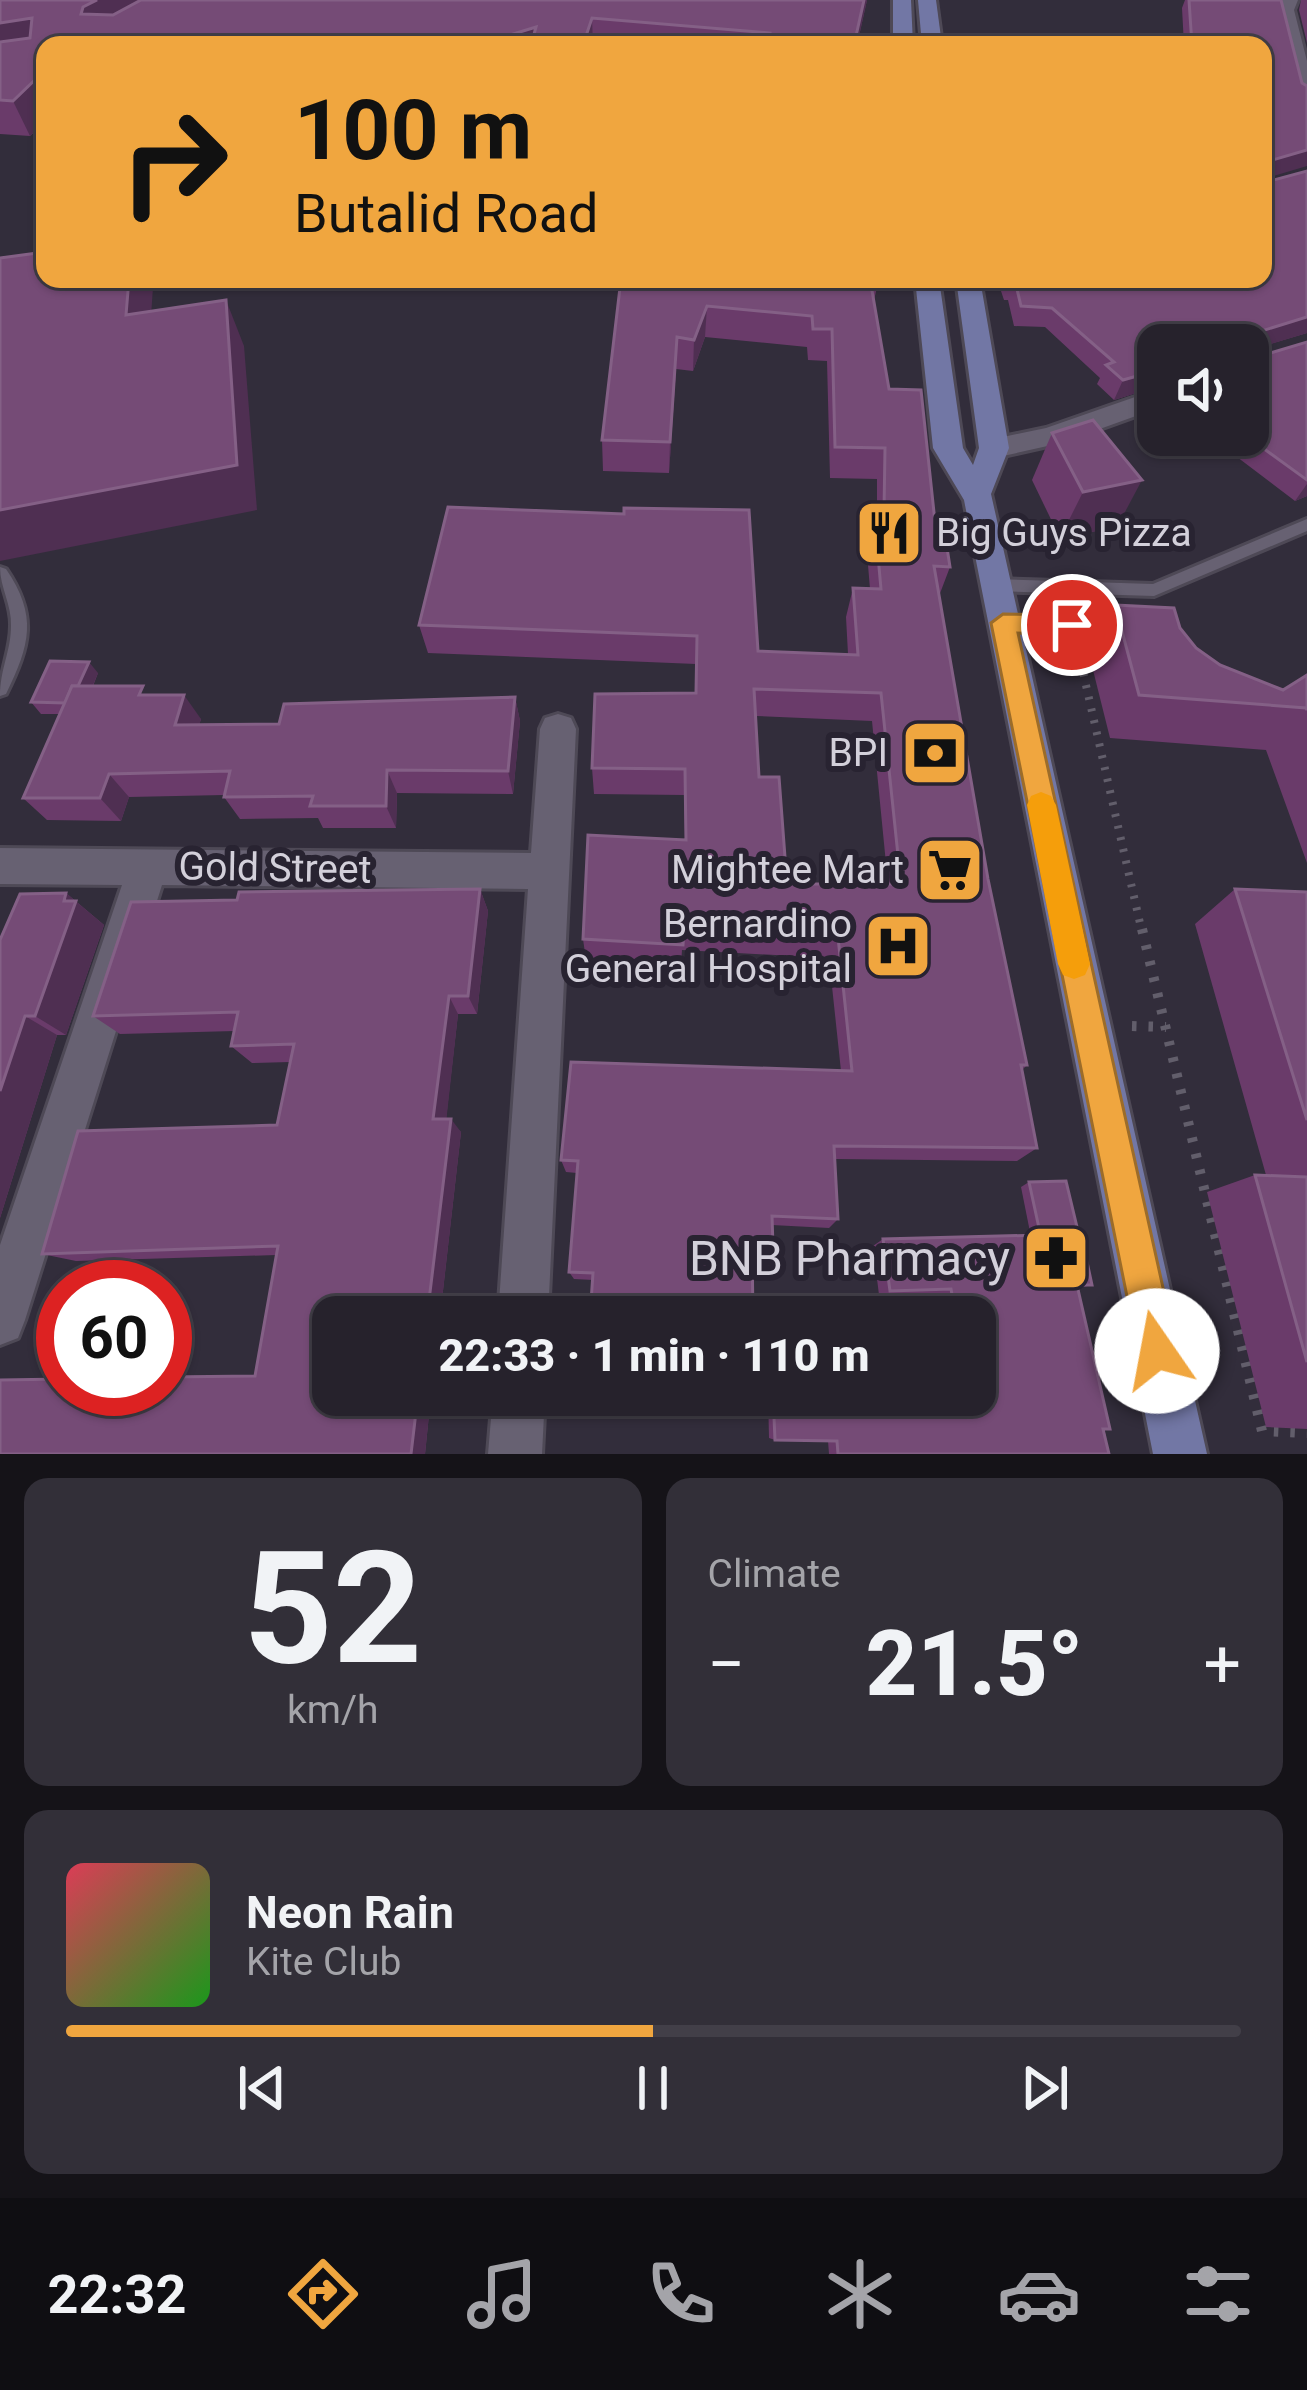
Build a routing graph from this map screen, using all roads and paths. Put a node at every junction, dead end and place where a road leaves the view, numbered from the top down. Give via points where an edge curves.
1 (902, 0) edge
2 (927, 0) edge
3 (1288, 0) edge
4 (903, 36) edge
5 (931, 36) edge
6 (1307, 101) edge
7 (928, 288) edge
8 (969, 288) edge
9 (1137, 405) edge
10 (994, 448) junction
11 (977, 492) junction
12 (1307, 525) edge
13 (0, 573) edge
14 (995, 586) junction
15 (1154, 590) junction
16 (1160, 609) edge
17 (1003, 623) junction
18 (1072, 625) junction
19 (1148, 627) edge
20 (0, 689) edge
21 (558, 729) dead end
22 (0, 866) edge
23 (148, 866) junction
24 (549, 872) junction
25 (524, 1296) edge
26 (0, 1320) edge
27 (517, 1416) edge
28 (1307, 1433) edge
29 (515, 1454) edge
30 (1180, 1454) edge

1 - 4 main road
2 - 5 main road
3 - 6 street
7 - 11 main road via 948,448
8 - 10 main road
9 - 10 street
10 - 11 main road
11 - 14 main road
12 - 15 lane
13 - 20 lane via 18,596 20,648
14 - 15 lane
14 - 17 main road
15 - 16 lane
17 - 18 lane
17 - 30 main road
18 - 19 lane
18 - 28 path via 1262,1431
21 - 24 street
22 - 23 street, Gold Street via 51,876
23 - 24 street, Gold Street
23 - 26 street
24 - 25 street
27 - 29 street

